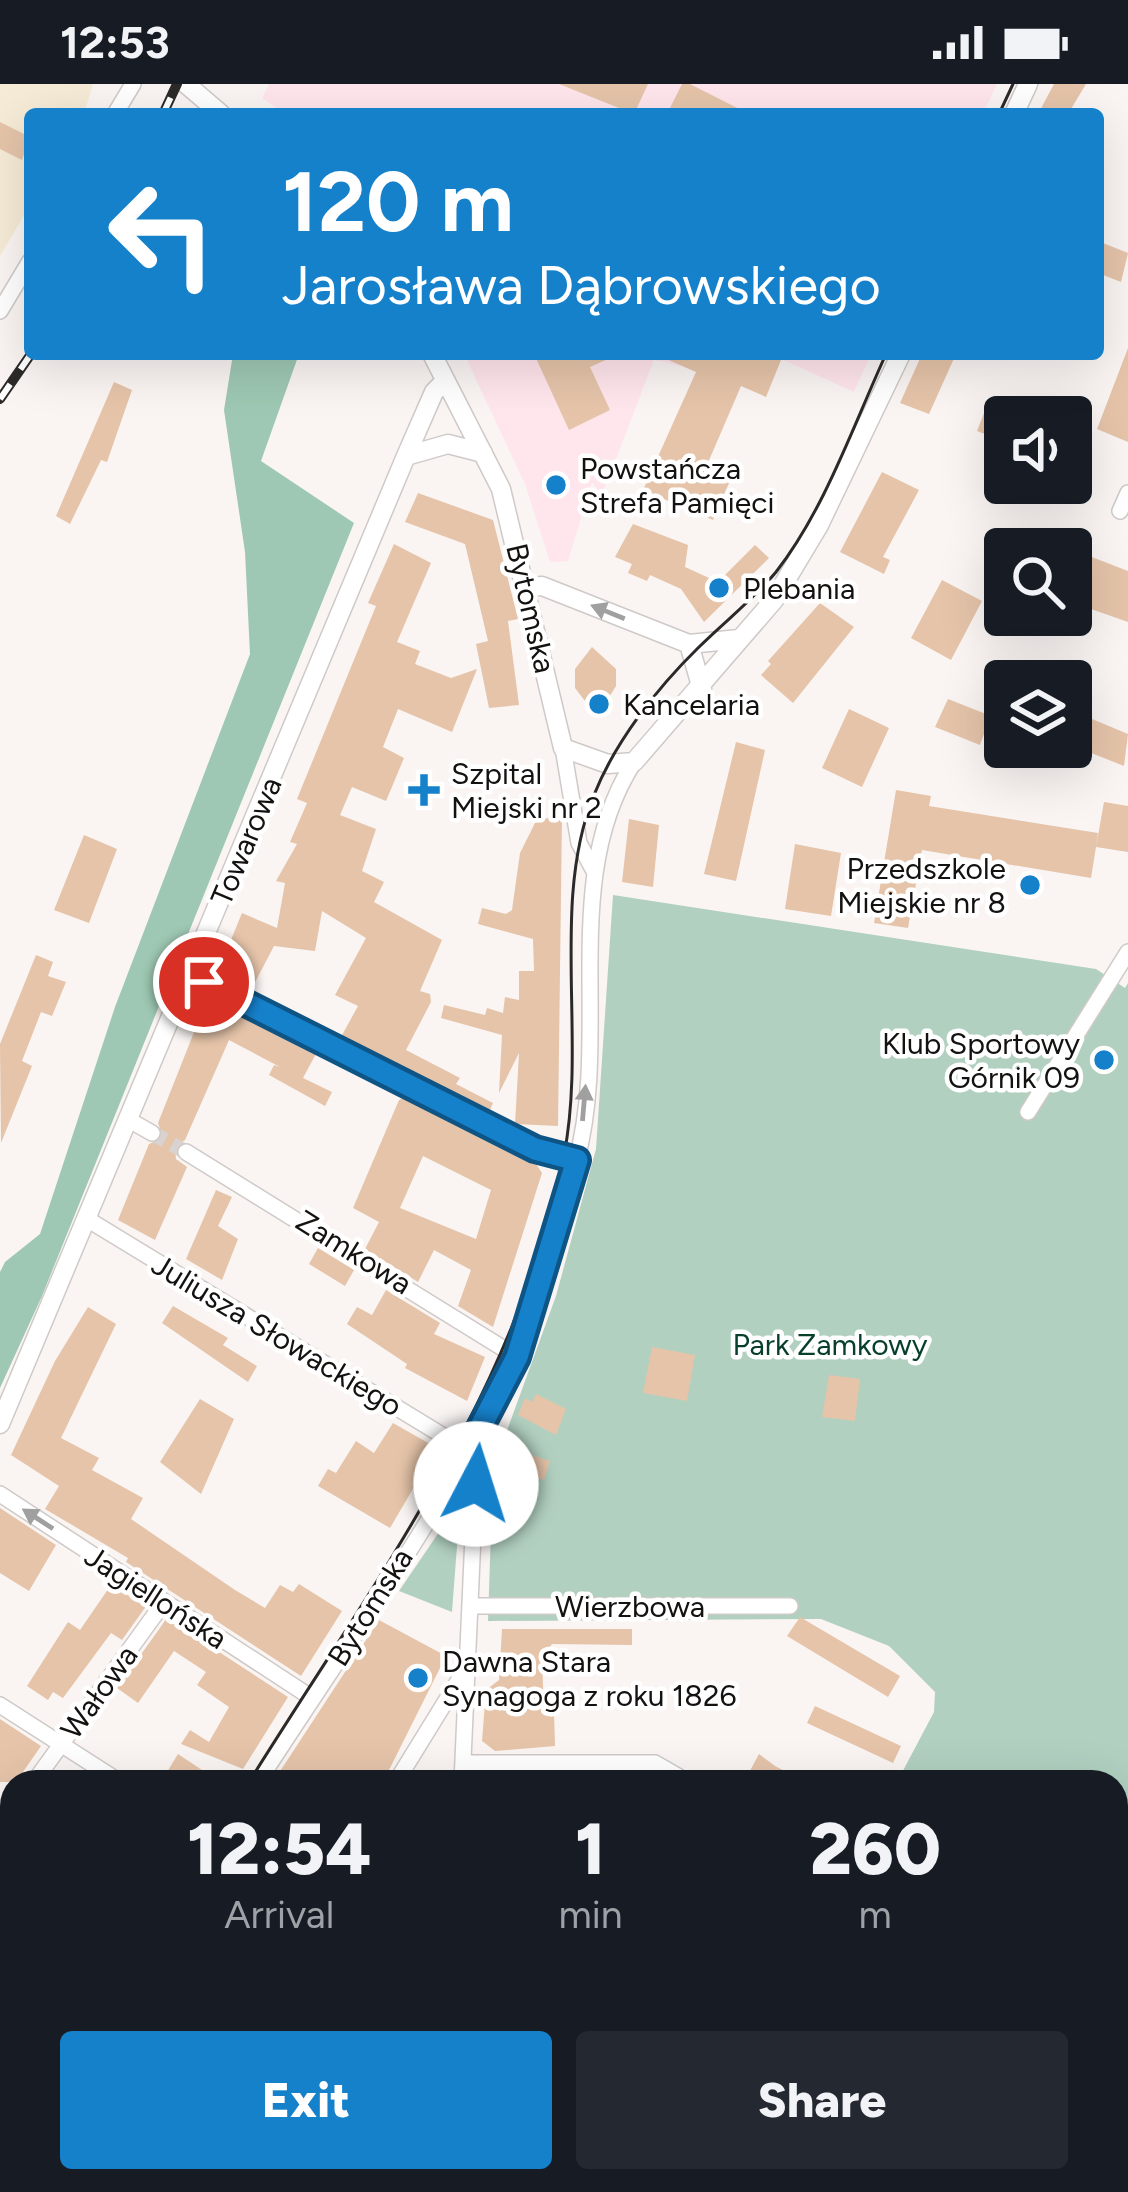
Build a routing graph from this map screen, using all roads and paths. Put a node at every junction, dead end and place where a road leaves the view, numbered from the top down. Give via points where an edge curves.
1 (186, 84) edge
2 (214, 108) edge
3 (24, 271) edge
4 (0, 311) edge
5 (435, 360) edge
6 (898, 360) edge
7 (445, 381) junction
8 (483, 453) junction
9 (406, 456) junction
10 (1128, 494) edge
11 (1120, 511) dead end
12 (527, 587) junction
13 (739, 639) junction
14 (688, 644) junction
15 (702, 689) junction
16 (562, 748) junction
17 (634, 762) junction
18 (595, 873) junction
19 (1128, 952) edge
20 (189, 974) junction
21 (1028, 1112) dead end
22 (129, 1120) junction
23 (152, 1133) tunnel mouth
24 (186, 1152) tunnel mouth
25 (577, 1160) junction
26 (87, 1220) junction
27 (517, 1357) junction
28 (0, 1424) edge
29 (468, 1451) junction
30 (0, 1494) edge
31 (164, 1602) junction
32 (470, 1606) junction
33 (790, 1606) dead end
34 (464, 1670) junction
35 (312, 1698) junction
36 (0, 1705) edge
37 (60, 1744) junction
38 (464, 1763) junction
39 (42, 1770) edge
40 (101, 1770) edge
41 (267, 1770) edge
42 (403, 1770) edge
43 (463, 1770) edge
44 (667, 1770) edge

1 - 2 street
3 - 4 street
5 - 7 street, Bytomska
6 - 13 street via 811,540
7 - 8 street, Bytomska
7 - 9 street, Towarowa
8 - 9 street via 448,444
8 - 12 street, Bytomska
9 - 20 street, Towarowa
10 - 11 street
14 -> 12 street
12 - 16 street, Bytomska
13 - 14 street
13 - 15 street
14 - 15 street
15 - 17 street
16 - 17 street via 608,764
16 - 18 street, Bytomska via 579,843
17 - 18 street, Bytomska via 608,812
25 -> 18 street, Bytomska
19 - 21 street
20 - 22 street, Towarowa
20 - 25 street via 535,1149
22 - 23 street
22 - 26 street, Towarowa
24 - 27 street, Zamkowa
25 - 27 street, Bytomska
26 - 28 street, Towarowa
26 - 29 street, Juliusza Słowackiego
27 - 29 street, Bytomska
29 - 32 street via 476,1469
29 - 35 street, Bytomska
31 -> 30 street, Jagiellońska
31 - 35 street, Jagiellońska
31 - 37 street, Wałowa
32 - 33 street, Wierzbowa
32 - 34 street
34 - 38 street
34 - 42 street
35 - 41 street, Bytomska
36 - 37 street
37 - 39 street, Wałowa
37 - 40 street
38 - 43 street
38 - 44 street via 655,1763

